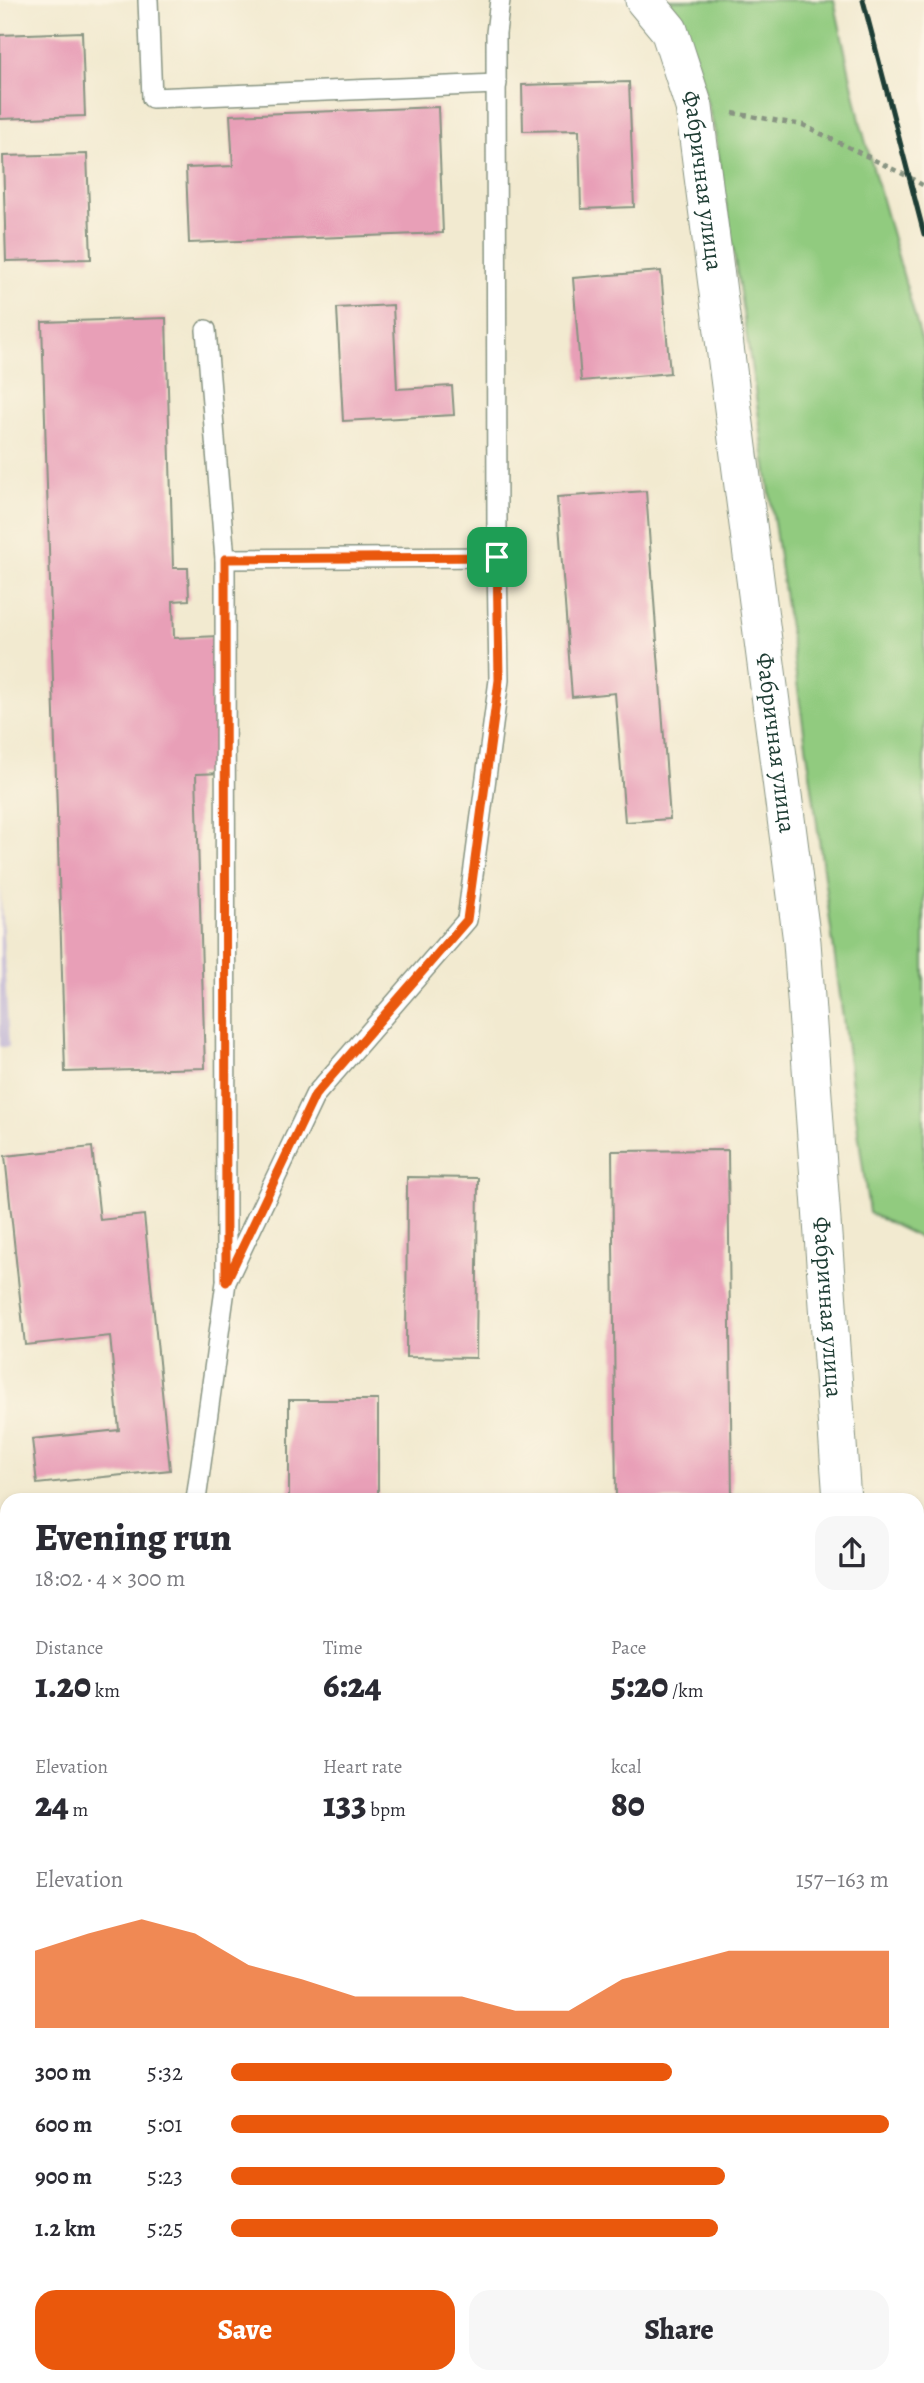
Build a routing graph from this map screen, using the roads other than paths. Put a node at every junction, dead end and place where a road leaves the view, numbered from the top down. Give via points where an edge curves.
1 (148, 0) edge
2 (500, 0) edge
3 (644, 0) edge
4 (497, 84) junction
5 (206, 330) dead end
6 (497, 557) junction
7 (225, 559) junction
8 (226, 1282) junction
9 (197, 1493) edge
10 (841, 1493) edge

1 - 4 lane via 152,98
2 - 4 lane
3 - 10 street, Фабричная улица via 669,30 694,107 802,942
4 - 6 lane
5 - 7 lane
6 - 7 lane
6 - 8 lane via 499,680 467,920 315,1095
7 - 8 lane
8 - 9 lane

